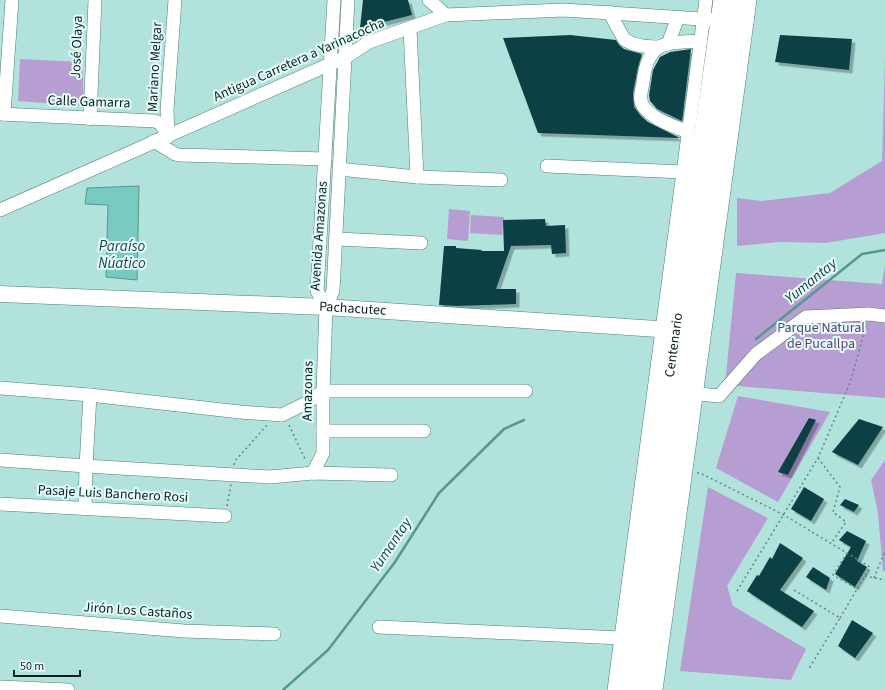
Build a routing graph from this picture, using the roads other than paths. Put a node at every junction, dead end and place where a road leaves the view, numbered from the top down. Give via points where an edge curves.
1 (12, 0) edge
2 (95, 0) edge
3 (175, 0) edge
4 (334, 0) edge
5 (348, 0) edge
6 (429, 0) edge
7 (706, 0) edge
8 (722, 0) edge
9 (737, 0) edge
10 (750, 0) edge
11 (608, 12) junction
12 (446, 16) junction
13 (678, 17) junction
14 (726, 20) junction
15 (410, 29) junction
16 (701, 41) junction
17 (663, 45) junction
18 (346, 57) junction
19 (330, 64) junction
20 (2, 114) edge
21 (90, 119) junction
22 (688, 132) junction
23 (168, 137) junction
24 (154, 141) junction
25 (325, 159) junction
26 (547, 166) dead end
27 (339, 169) junction
28 (683, 172) junction
29 (417, 177) junction
30 (501, 180) dead end
31 (0, 210) edge
32 (337, 239) junction
33 (421, 243) dead end
34 (0, 294) edge
35 (0, 301) edge
36 (326, 311) junction
37 (885, 316) edge
38 (680, 333) junction
39 (0, 388) edge
40 (323, 391) junction
41 (526, 391) dead end
42 (690, 393) junction
43 (90, 396) junction
44 (323, 431) junction
45 (424, 431) dead end
46 (0, 460) edge
47 (86, 466) junction
48 (313, 473) junction
49 (391, 475) dead end
50 (0, 504) edge
51 (85, 508) junction
52 (225, 516) road end
53 (0, 616) edge
54 (379, 627) dead end
55 (274, 634) dead end
56 (621, 638) junction
57 (0, 687) edge
58 (37, 689) edge
59 (68, 690) edge
60 (614, 690) edge
61 (628, 690) edge
62 (644, 690) edge
63 (656, 690) edge

1 - 20 street
2 - 21 street, José Olaya
3 - 23 street, Mariano Melgar via 167,110
4 - 19 street, Avenida Amazonas
5 - 18 street, Avenida Amazonas
6 - 12 street
7 - 14 street
8 - 14 highway, Centenario
9 - 14 highway, Centenario
10 - 14 street
11 - 12 street, Antigua Carretera a Yarinacocha via 564,10
11 - 13 street, Antigua Carretera a Yarinacocha
11 - 17 street via 628,42 648,47
12 - 15 street, Antigua Carretera a Yarinacocha
13 - 14 street, Antigua Carretera a Yarinacocha
13 - 17 street
14 - 16 street
14 - 38 highway, Centenario
14 - 38 street
15 - 18 street, Antigua Carretera a Yarinacocha via 369,42
15 - 29 street
16 - 17 street
16 - 22 street
17 - 22 street via 650,56 644,73 640,100 650,114
18 - 19 street, Antigua Carretera a Yarinacocha
18 - 27 street, Avenida Amazonas
19 - 23 street, Antigua Carretera a Yarinacocha
19 - 25 street, Avenida Amazonas
20 - 21 street, Calle Gamarra
21 - 23 street, Calle Gamarra via 155,121 161,124
22 - 28 street
23 - 24 street, Antigua Carretera a Yarinacocha
24 - 25 street via 179,155
24 - 31 street, Antigua Carretera a Yarinacocha
25 - 36 street, Avenida Amazonas via 317,291
26 - 28 street
27 - 29 street
27 - 32 street, Avenida Amazonas
28 - 38 street
29 - 30 street
32 - 33 street
32 - 36 street, Avenida Amazonas via 334,291
34 - 36 main road, Pachacutec
35 - 36 main road, Pachacutec
36 - 38 main road, Pachacutec
36 - 40 street, Amazonas
37 - 42 street via 869,314 806,317 756,354 719,396
38 - 42 highway, Centenario
38 - 56 street
38 - 61 highway, Centenario
39 - 43 street
40 - 41 street
40 - 43 street via 285,418
40 - 44 street, Amazonas
42 - 62 highway, Centenario
42 - 63 street via 685,474
43 - 47 street
44 - 45 street
44 - 48 street, Amazonas via 323,453
46 - 47 street
47 - 48 street via 270,477
47 - 51 street
48 - 49 street
50 - 51 street, Pasaje Luis Banchero Rosi
51 - 52 street, Pasaje Luis Banchero Rosi
53 - 55 street, Jirón Los Castaños via 184,631
54 - 56 street
56 - 60 street
57 - 58 street
58 - 59 street

